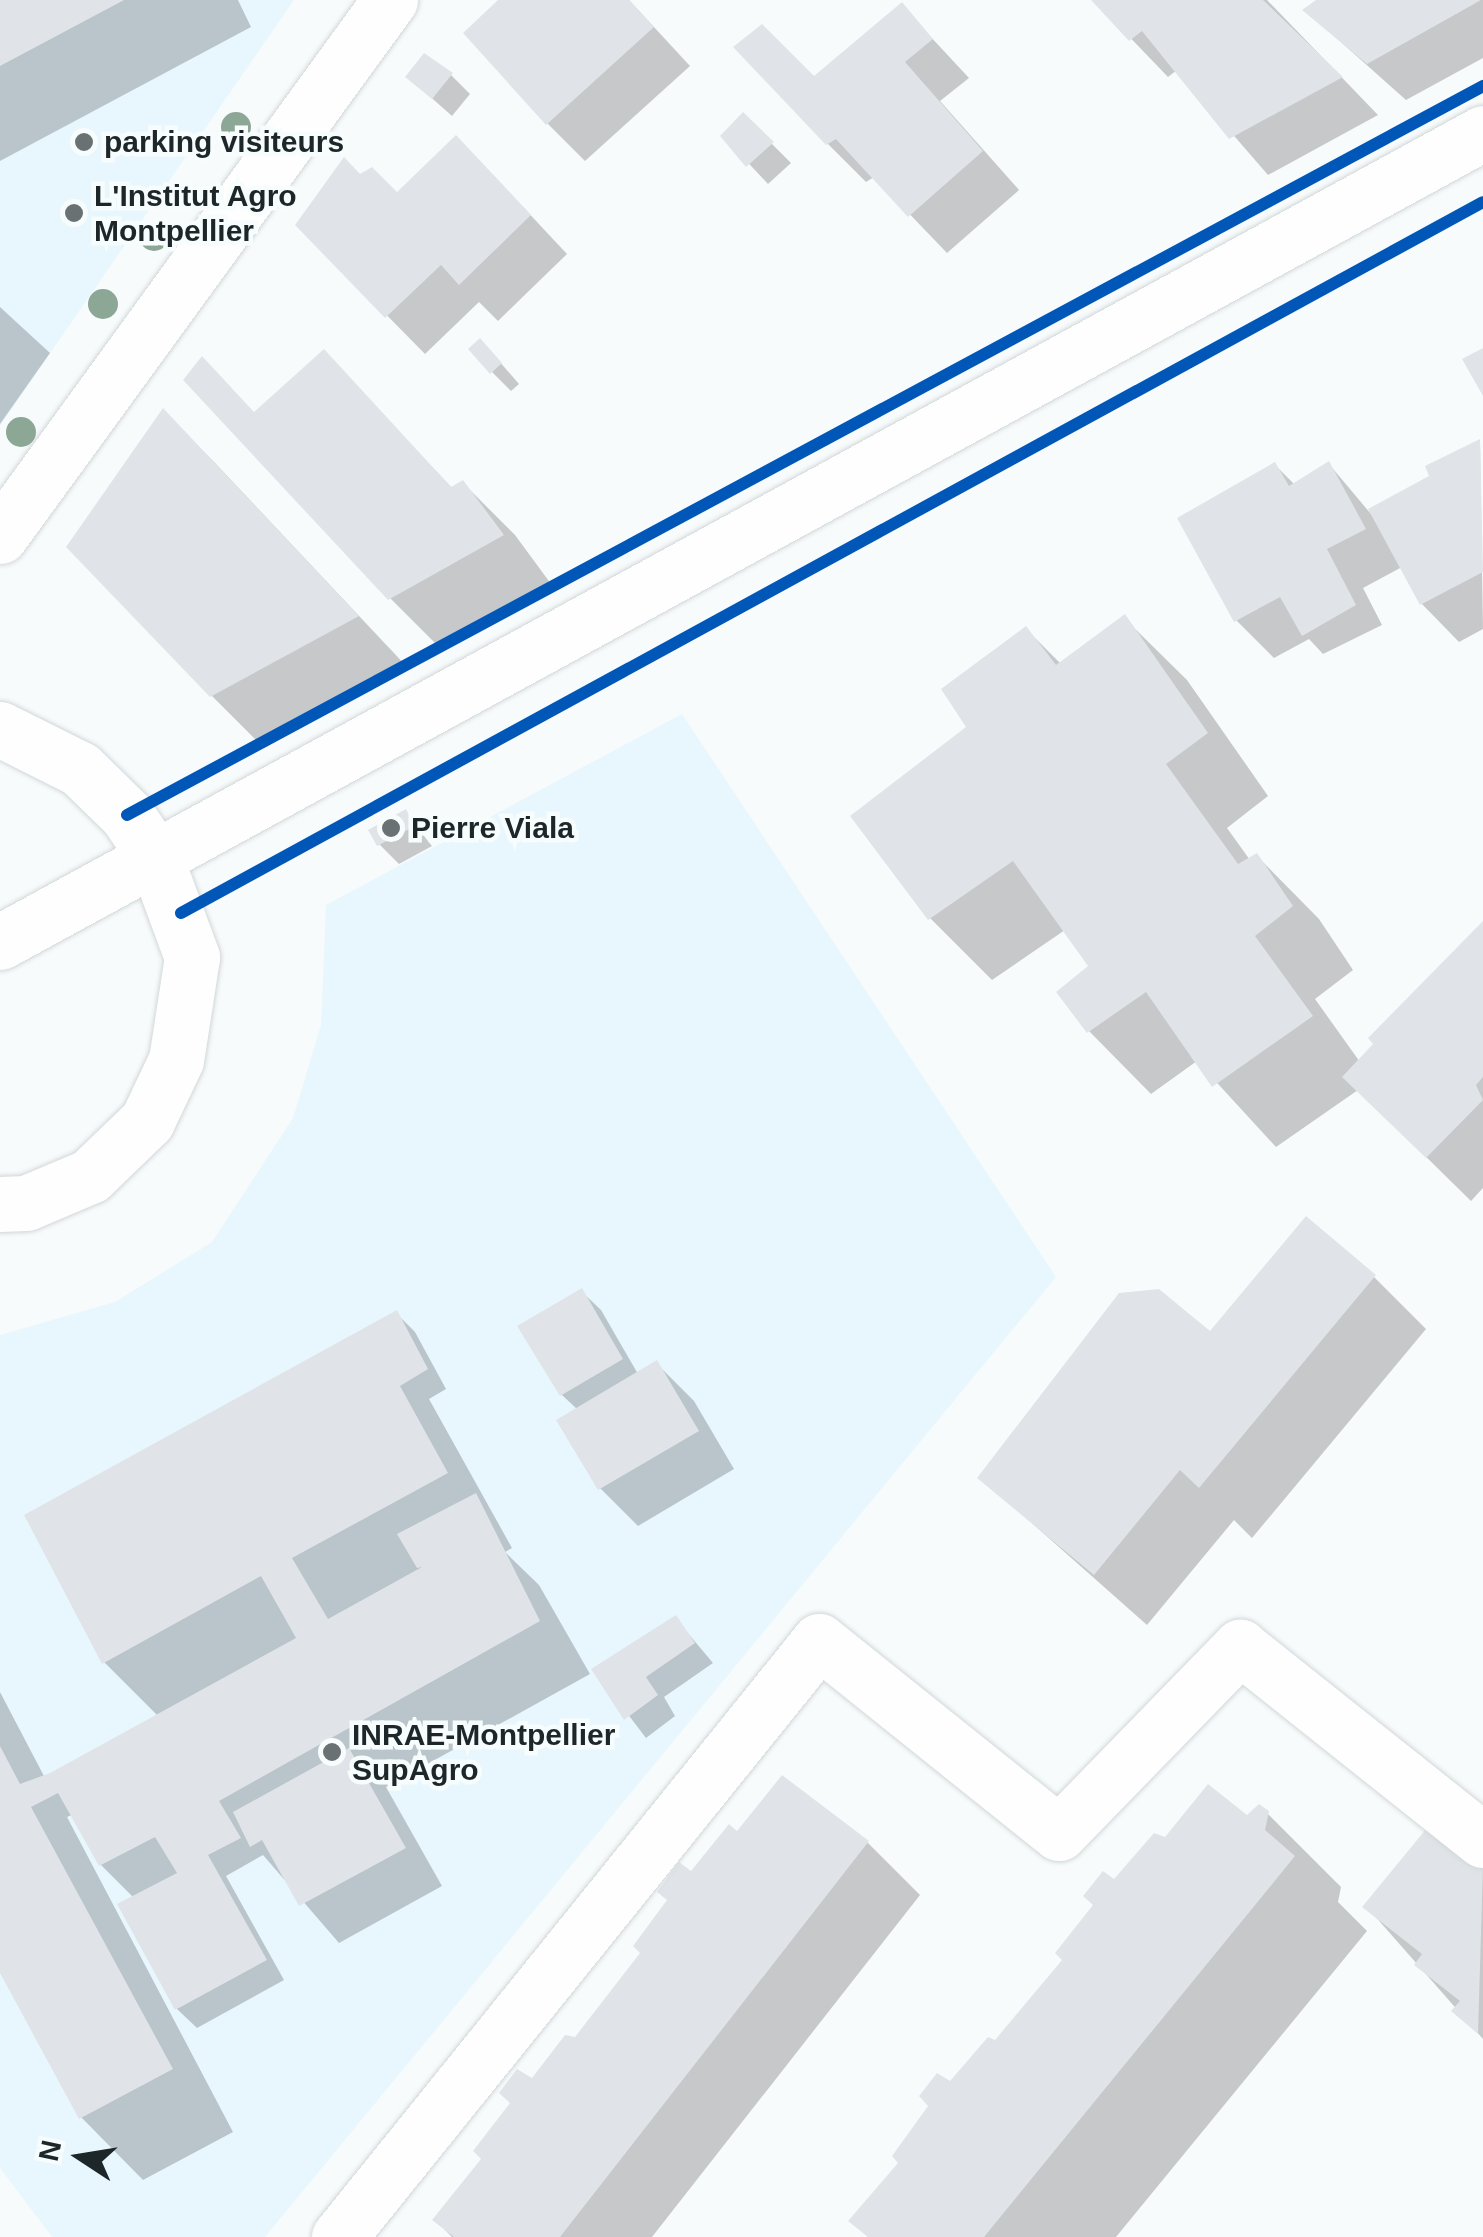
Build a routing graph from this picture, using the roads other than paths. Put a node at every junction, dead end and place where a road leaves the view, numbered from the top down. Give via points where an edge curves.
1 (390, 0) edge
2 (1483, 134) edge
3 (0, 536) edge
4 (0, 728) edge
5 (156, 857) junction
6 (0, 942) edge
7 (0, 1204) edge
8 (1483, 1840) edge
9 (339, 2237) edge

1 - 3 street
2 - 5 street
4 - 5 street via 80,768 127,815
5 - 6 street
5 - 7 street via 192,957 176,1060 146,1120 90,1176 26,1203
8 - 9 street via 1240,1646 1059,1833 819,1641

